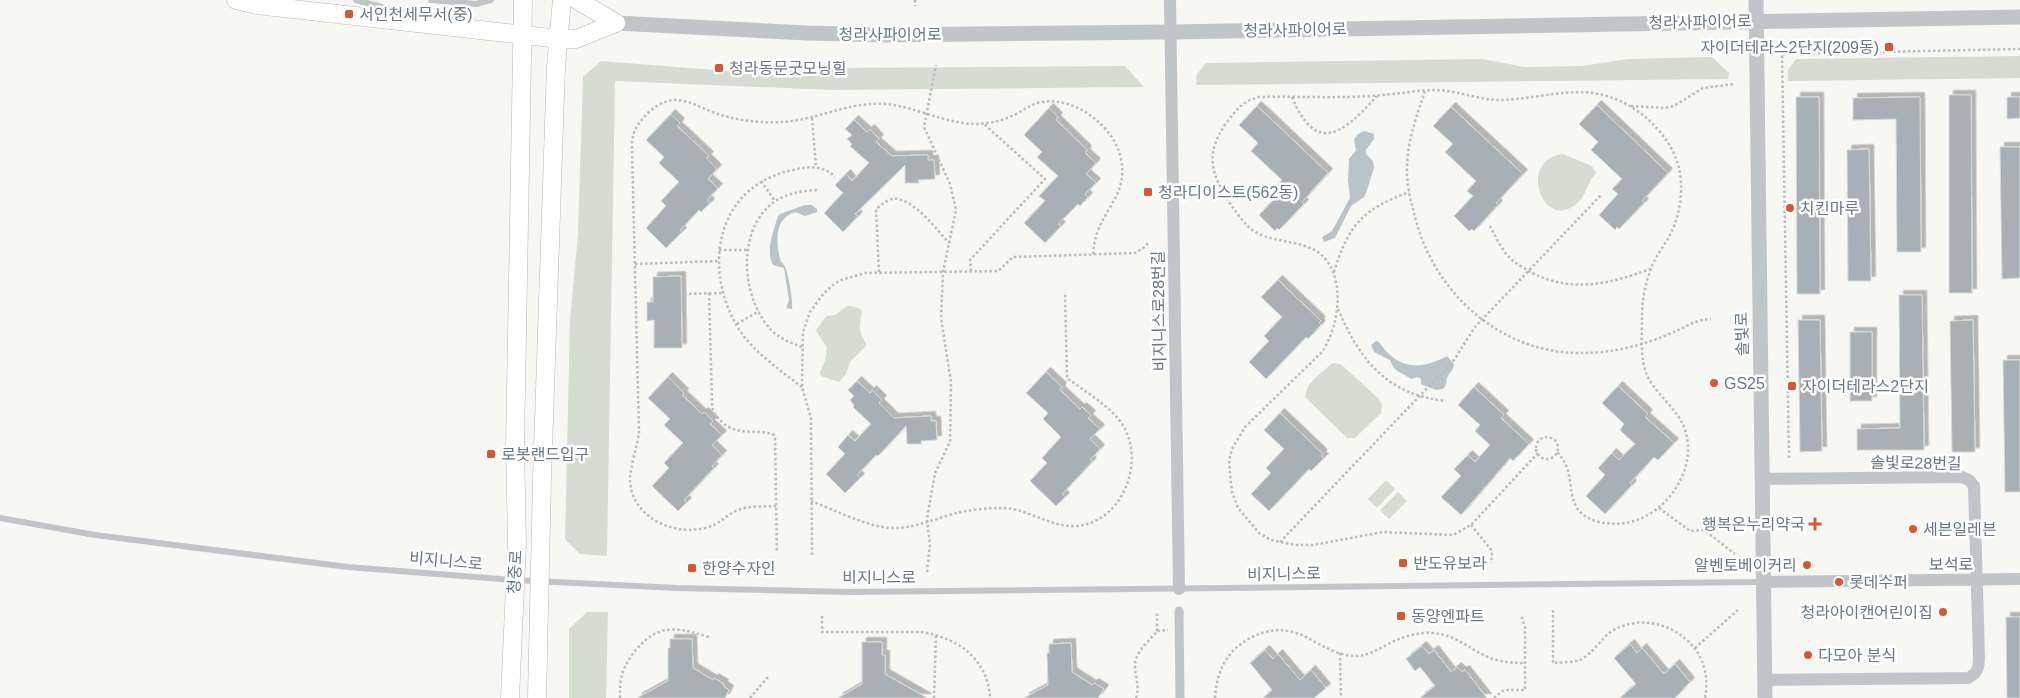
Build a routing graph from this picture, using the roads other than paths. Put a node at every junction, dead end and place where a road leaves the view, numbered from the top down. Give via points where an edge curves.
1 (236, 0) edge
2 (356, 0) edge
3 (431, 0) edge
4 (491, 0) edge
5 (523, 0) edge
6 (562, 0) edge
7 (577, 0) edge
8 (1170, 0) edge
9 (1756, 0) edge
10 (2020, 17) edge
11 (1756, 21) junction
12 (616, 24) junction
13 (459, 28) junction
14 (1171, 32) junction
15 (522, 36) junction
16 (560, 39) junction
17 (1761, 479) junction
18 (0, 518) edge
19 (514, 580) junction
20 (1976, 580) junction
21 (2020, 580) edge
22 (540, 581) junction
23 (1763, 582) junction
24 (1179, 589) junction
25 (1179, 611) dead end
26 (1765, 680) junction
27 (510, 698) edge
28 (537, 698) edge
29 (1180, 698) edge
30 (1765, 698) edge

1 - 13 main road
2 - 13 lane
3 - 4 lane via 476,4
5 - 15 main road
6 - 16 main road
7 - 12 main road, 청라사파이어로
8 - 14 street, 비지니스로28번길
9 - 11 street, 솔빛로
10 - 11 street, 청라사파이어로
11 - 14 street, 청라사파이어로
11 - 17 street, 솔빛로
12 - 14 street, 청라사파이어로 via 872,35
12 - 16 main road via 576,39
13 - 15 main road
14 - 24 street, 비지니스로28번길
15 - 16 main road
15 - 19 main road, 청중로
16 - 22 main road via 556,66
17 - 20 street, 솔빛로28번길 via 1962,477 1969,480 1974,486
17 - 23 street, 솔빛로
18 - 19 lane, 비지니스로 via 95,536 339,566
19 - 22 lane, 비지니스로
19 - 27 main road, 청중로
20 - 21 street, 보석로
20 - 23 street, 보석로
20 - 26 street, 솔빛로28번길 via 1979,666 1968,678
22 - 24 lane, 비지니스로 via 850,592
22 - 28 main road
23 - 24 lane, 비지니스로
23 - 26 street, 솔빛로
25 - 29 street
26 - 30 street, 솔빛로

